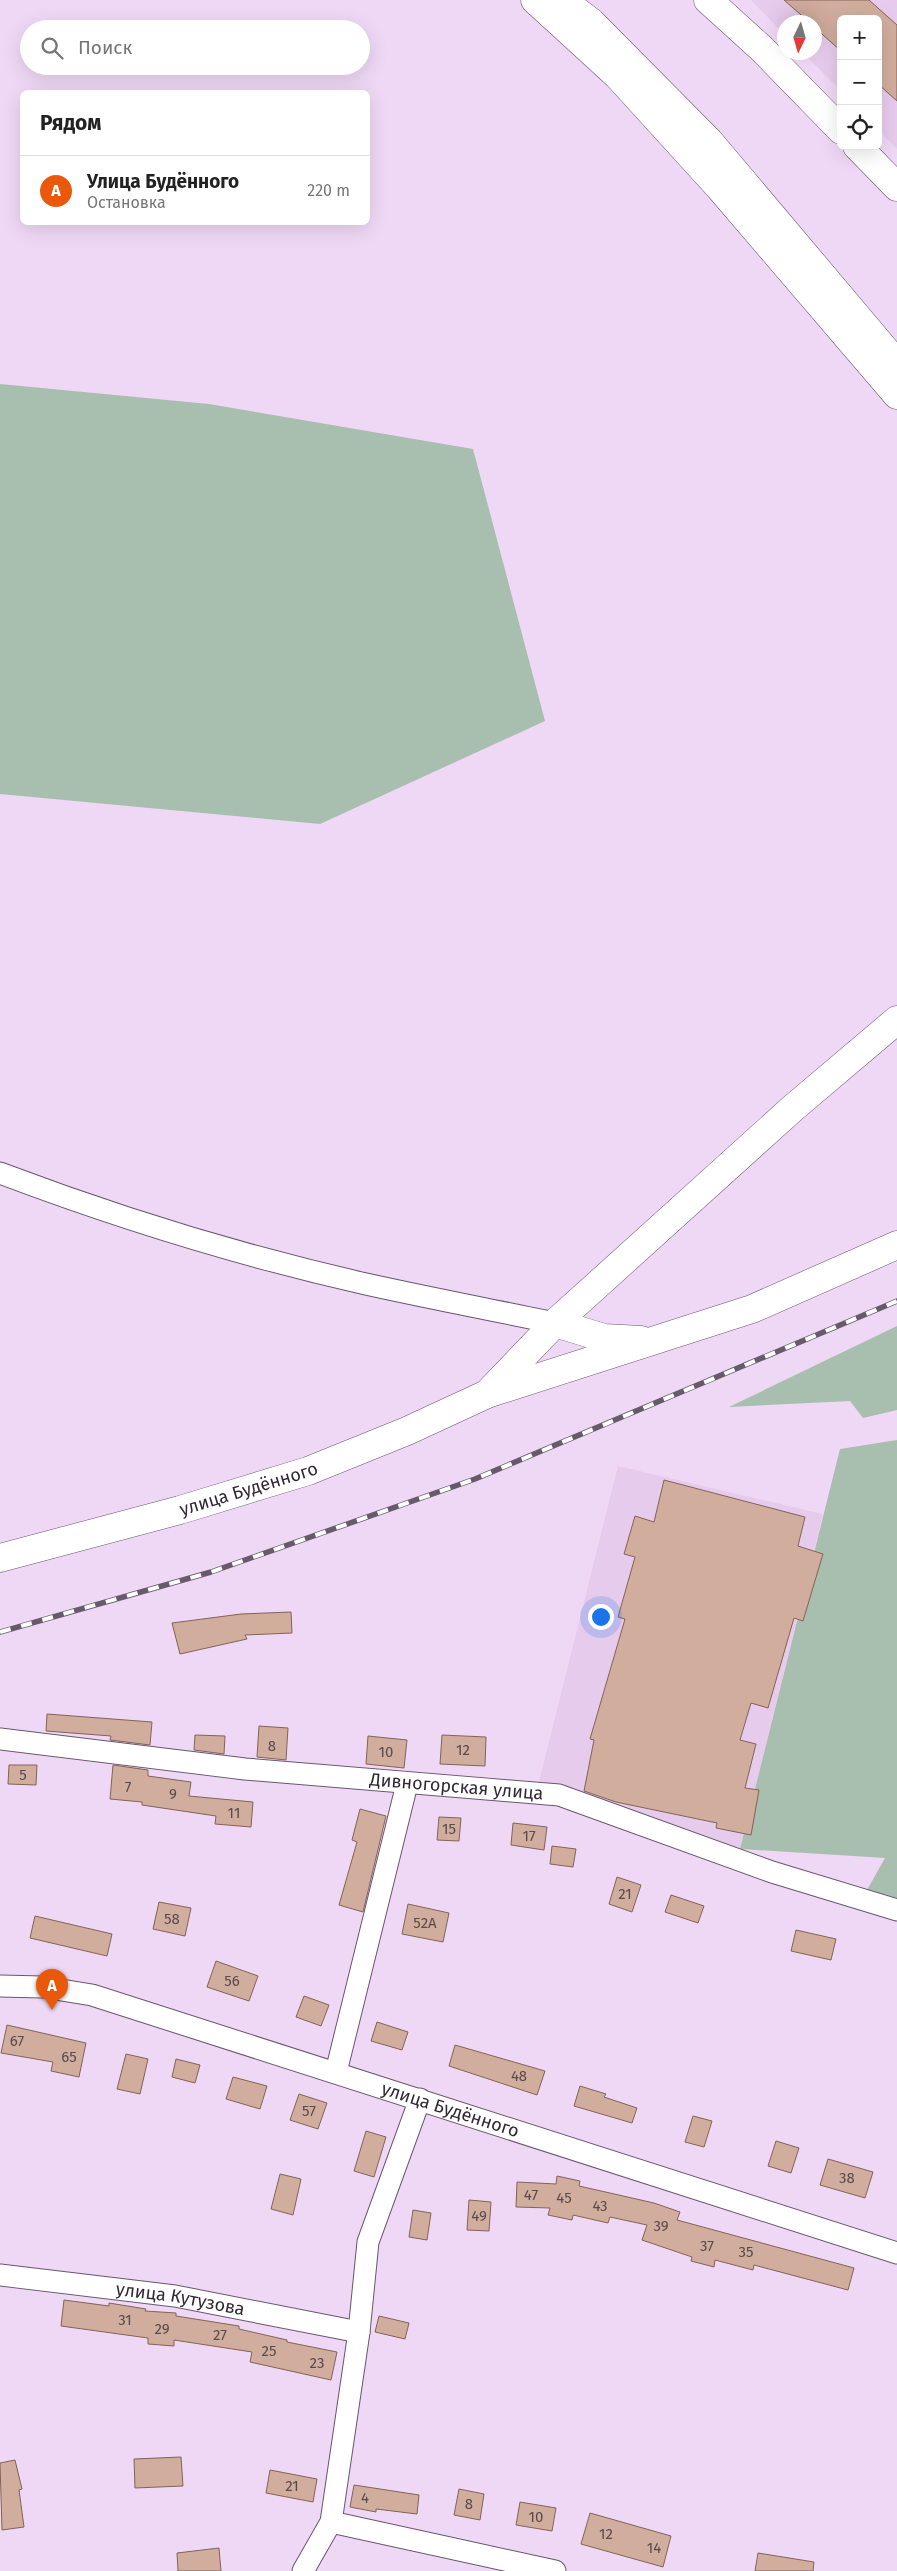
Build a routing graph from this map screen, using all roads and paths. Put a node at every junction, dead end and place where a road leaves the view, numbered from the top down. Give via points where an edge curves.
1 (535, 0) edge
2 (562, 0) edge
3 (708, 0) edge
4 (837, 126) edge
5 (861, 150) edge
6 (897, 188) edge
7 (897, 364) edge
8 (897, 395) edge
9 (897, 1020) edge
10 (0, 1173) edge
11 (897, 1245) edge
12 (555, 1323) junction
13 (658, 1341) junction
14 (487, 1394) junction
15 (0, 1558) edge
16 (0, 1739) edge
17 (407, 1784) junction
18 (897, 1910) edge
19 (0, 1986) edge
20 (336, 2072) junction
21 (420, 2099) junction
22 (897, 2253) edge
23 (0, 2276) edge
24 (359, 2332) junction
25 (331, 2522) junction
26 (303, 2571) edge
27 (556, 2571) edge

1 - 8 main road via 624,83 719,187
2 - 7 main road via 591,22 709,142
3 - 4 main road via 762,49
5 - 6 main road
9 - 12 main road via 793,1108
10 - 12 street via 135,1220 254,1256 366,1284
11 - 13 main road via 752,1309
12 - 13 main road via 604,1338
12 - 14 main road
13 - 14 main road
14 - 15 main road, улица Будённого via 308,1471 180,1510
16 - 17 street, Дивногорская улица via 245,1769
17 - 18 street, Дивногорская улица via 423,1782 559,1795 772,1872
17 - 20 street
19 - 20 street, улица Будённого via 43,1987 92,1995
20 - 21 street, улица Будённого
21 - 22 street, улица Будённого
21 - 24 street via 368,2242
23 - 24 street, улица Кутузова via 175,2296
24 - 25 street
25 - 26 street
25 - 27 street

